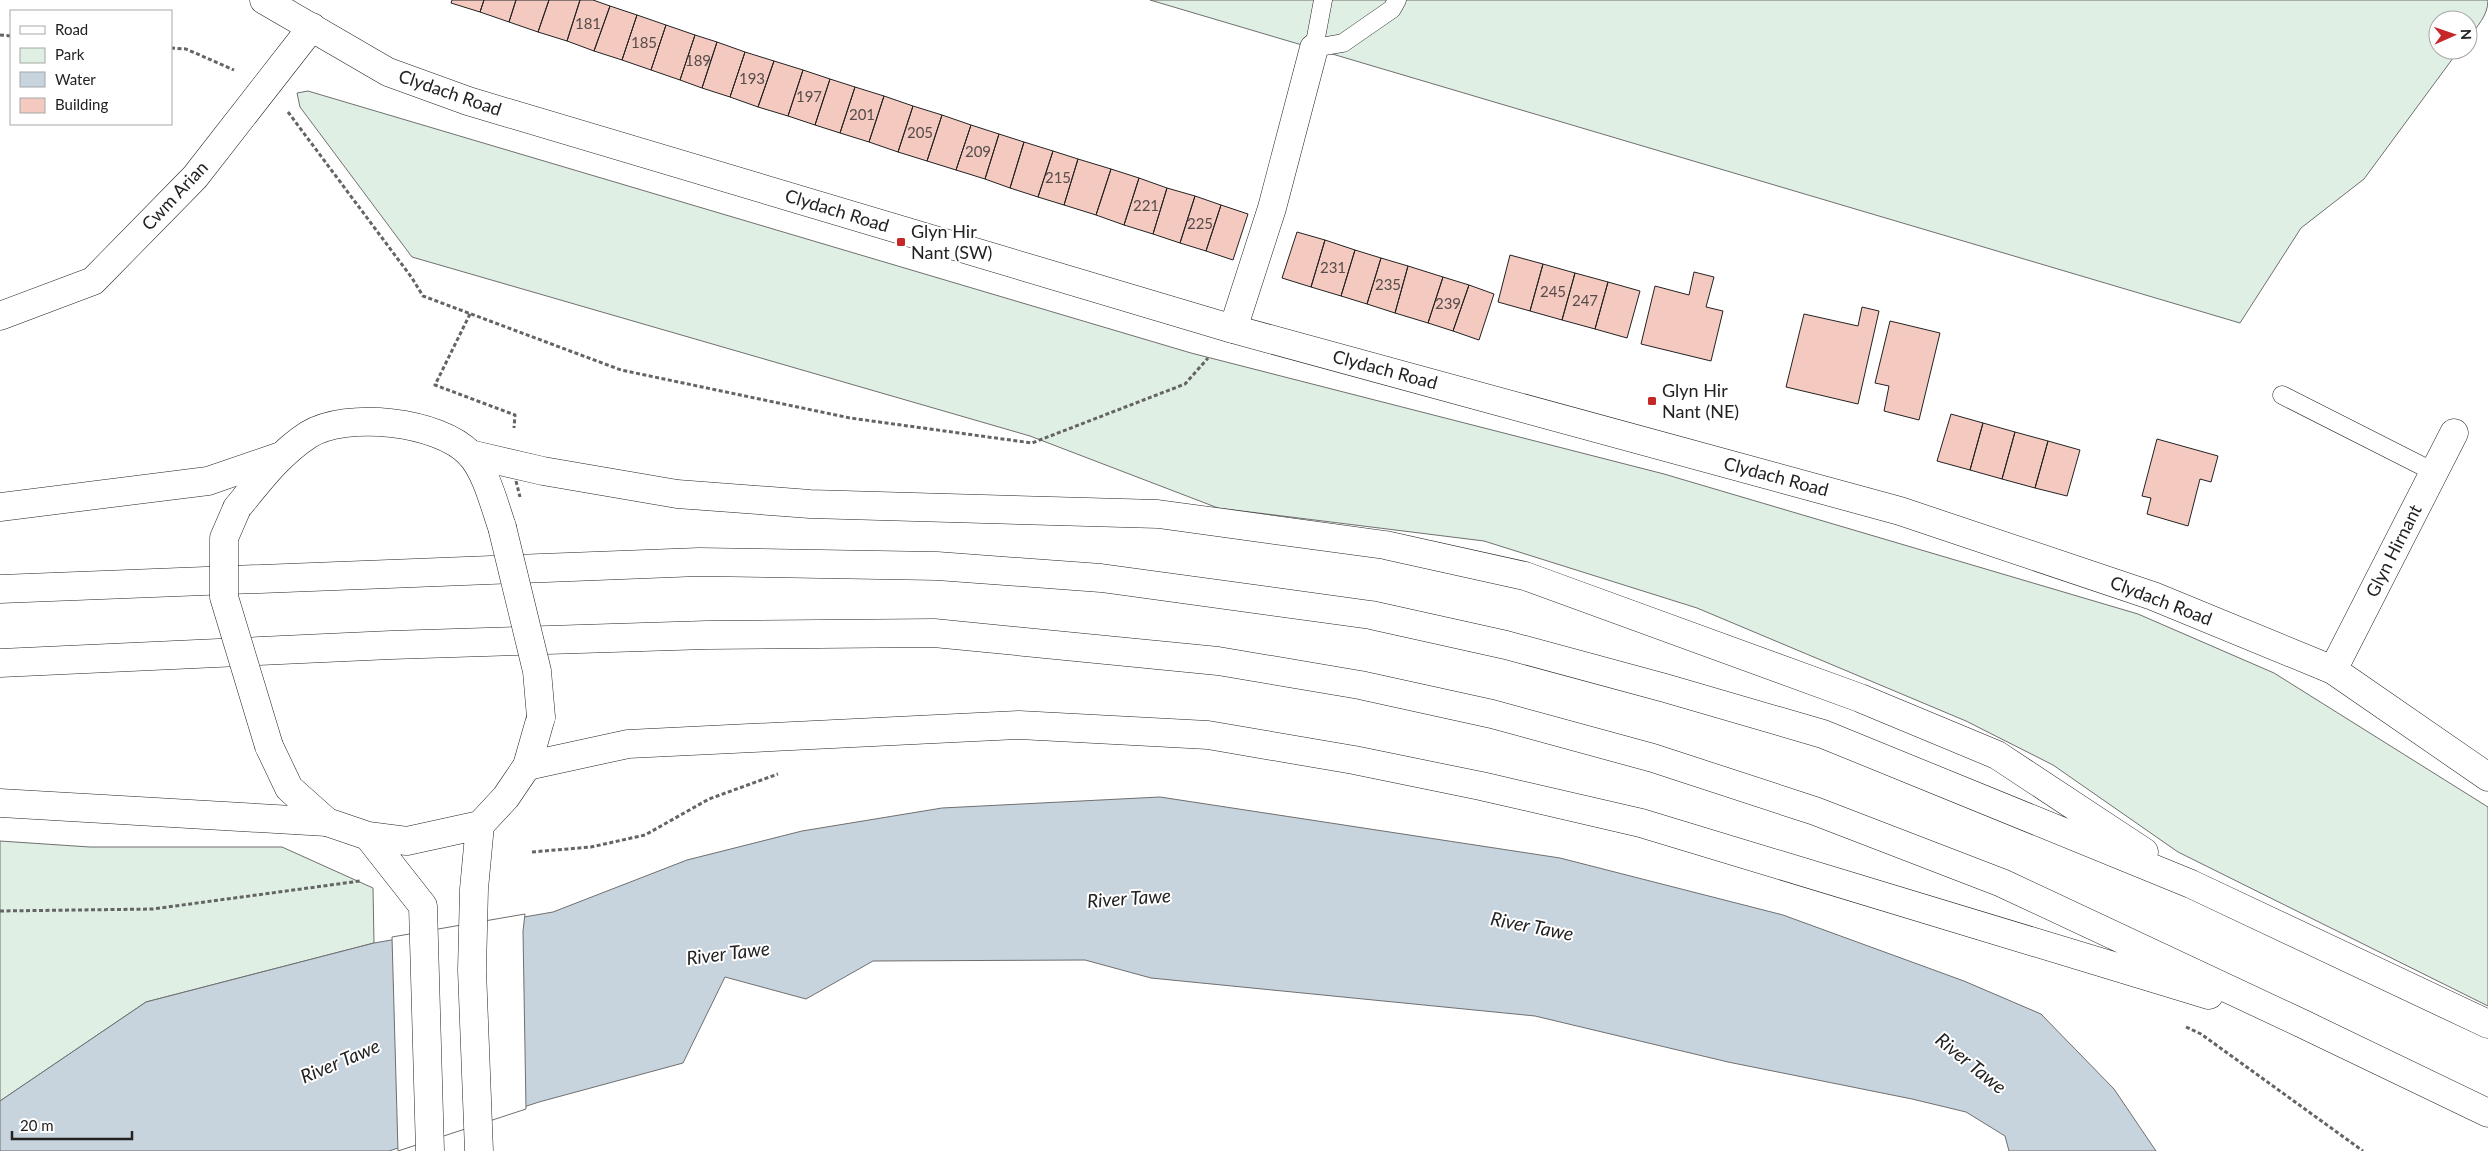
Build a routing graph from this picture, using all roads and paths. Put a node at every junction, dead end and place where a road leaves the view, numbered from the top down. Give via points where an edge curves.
1 (264, 0) edge
2 (1322, 0) edge
3 (1397, 0) edge
4 (312, 27) junction
5 (172, 48) edge
6 (1314, 48) junction
7 (267, 84) junction
8 (470, 314) junction
9 (0, 316) edge
10 (1233, 329) junction
11 (2282, 395) dead end
12 (2454, 433) dead end
13 (470, 454) junction
14 (278, 457) junction
15 (515, 472) junction
16 (2434, 472) junction
17 (0, 507) edge
18 (0, 589) edge
19 (0, 663) edge
20 (2333, 670) junction
21 (527, 766) junction
22 (788, 770) dead end
23 (2488, 777) edge
24 (0, 803) edge
25 (327, 822) junction
26 (480, 825) junction
27 (368, 836) junction
28 (532, 852) dead end
29 (362, 881) dead end
30 (2191, 884) junction
31 (0, 911) edge
32 (2303, 1024) junction
33 (2488, 1024) edge
34 (2184, 1026) dead end
35 (2488, 1113) edge
36 (430, 1151) edge
37 (479, 1151) edge
38 (2363, 1151) edge

1 - 4 main road, Clydach Road
2 - 6 lane
3 - 6 lane via 1392,9 1343,43
4 - 7 main road, Cwm Arian
4 - 10 main road, Clydach Road via 388,72 468,101
5 - 7 path via 186,50
6 - 10 main road via 1272,208
7 - 8 path via 423,296
7 - 9 main road, Cwm Arian via 195,177 93,281
8 - 10 path via 621,370 850,418 1032,444 1185,384
8 - 15 path via 435,385 515,415
10 - 20 main road, Clydach Road via 1900,511 2153,596
11 - 16 lane
12 - 16 main road, Glyn Hirnant
13 - 14 main road via 445,437 380,420 344,422 310,434
13 - 15 main road
13 - 21 main road, bridge via 488,486 502,526 537,671 541,717
14 - 17 main road via 208,481
14 - 25 main road, bridge via 237,508 224,538 224,597 269,746 289,788
15 - 30 main road via 686,494 810,504 1158,514 1385,545 1525,576 1860,698 1997,755
16 - 20 main road, Glyn Hirnant
18 - 30 main road via 699,562 936,566 1101,578 1236,595 1371,615 1506,645 1823,734
19 - 32 main road via 707,635 934,633 1218,661 1360,685 1492,714 1653,758 1815,811 2002,883
20 - 23 main road, Clydach Road
21 - 26 main road via 506,798
21 - 32 main road via 628,744 1019,725 1208,736 1354,760 1641,823
22 - 28 path via 709,799 645,835 591,847
24 - 25 main road
25 - 27 main road
26 - 27 main road via 407,841
26 - 37 main road via 474,888 472,970
27 - 36 main road via 423,906
29 - 31 path via 153,909
30 - 33 main road
32 - 35 main road
34 - 38 path via 2209,1040

